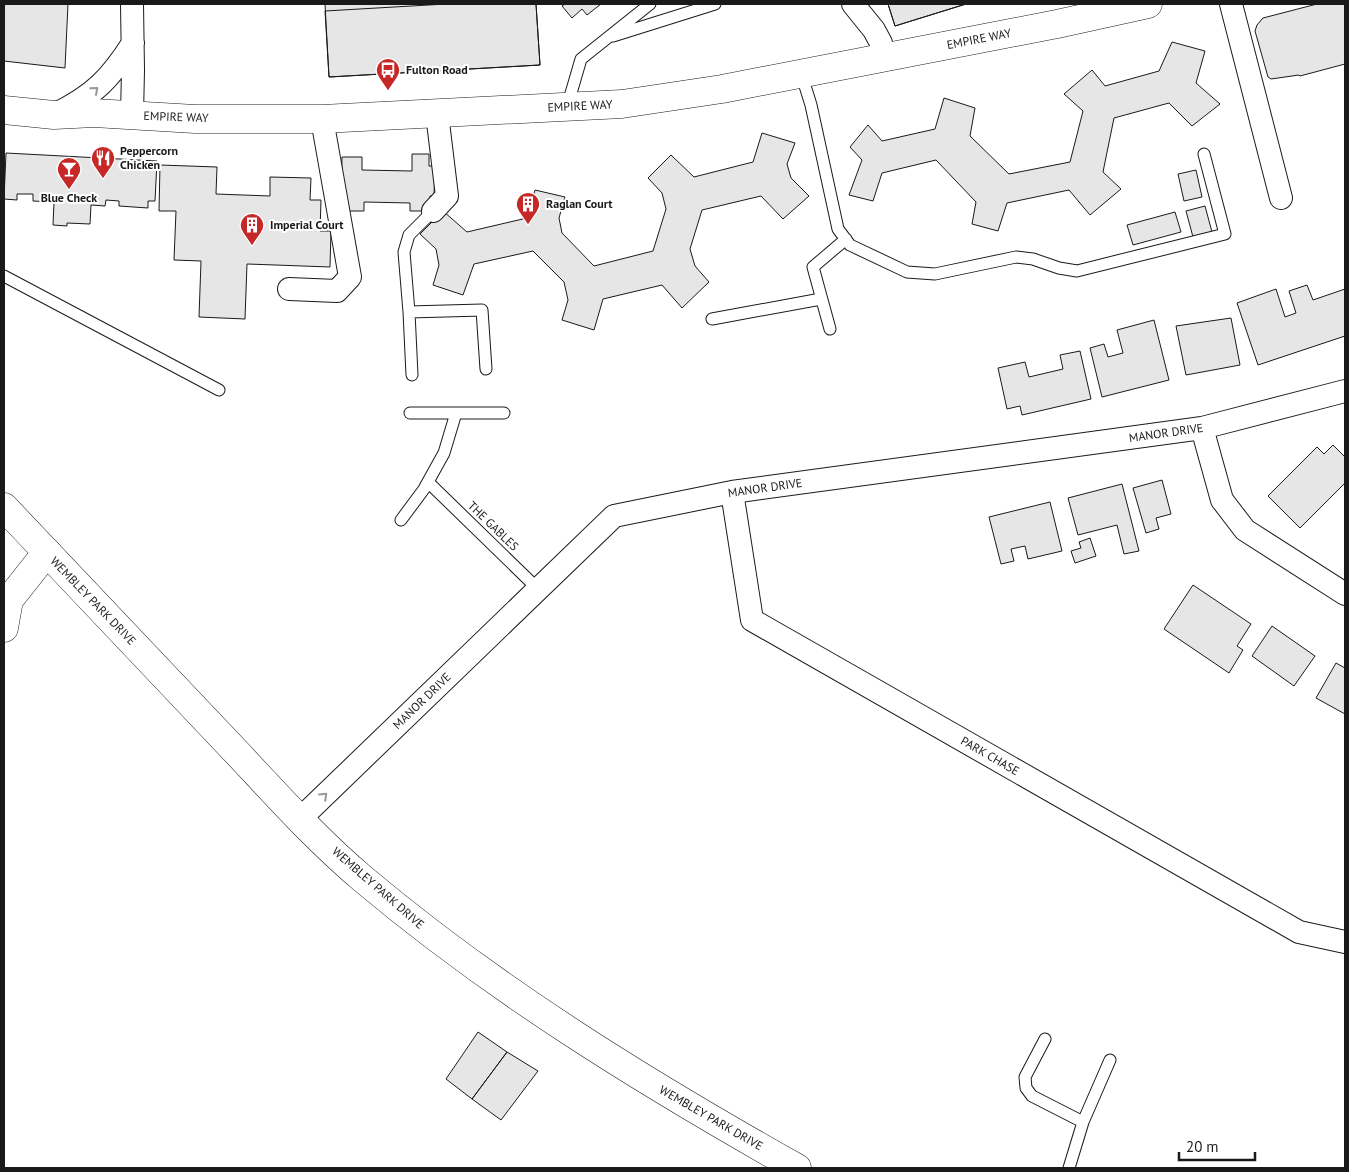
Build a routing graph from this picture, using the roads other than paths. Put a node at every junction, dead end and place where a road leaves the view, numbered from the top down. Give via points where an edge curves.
1 (132, 4) edge
2 (650, 4) edge
3 (715, 4) edge
4 (853, 4) edge
5 (1148, 4) edge
6 (1231, 4) edge
7 (606, 38) junction
8 (133, 43) junction
9 (882, 58) junction
10 (801, 73) junction
11 (567, 107) junction
12 (4, 110) edge
13 (438, 114) junction
14 (54, 115) junction
15 (132, 115) junction
16 (322, 119) junction
17 (1204, 154) dead end
18 (1281, 198) dead end
19 (433, 211) joint
20 (846, 239) junction
21 (4, 276) edge
22 (288, 289) dead end
23 (821, 299) junction
24 (409, 312) junction
25 (712, 319) dead end
26 (830, 329) dead end
27 (486, 369) dead end
28 (412, 375) dead end
29 (219, 390) dead end
30 (1345, 391) edge
31 (410, 413) dead end
32 (456, 413) junction
33 (504, 413) dead end
34 (1202, 428) junction
35 (428, 482) junction
36 (732, 492) junction
37 (4, 507) edge
38 (401, 520) dead end
39 (47, 552) junction
40 (539, 590) junction
41 (1345, 594) edge
42 (4, 628) edge
43 (300, 819) junction
44 (1345, 942) edge
45 (1045, 1039) dead end
46 (1110, 1060) dead end
47 (1083, 1122) junction
48 (797, 1168) edge
49 (1069, 1168) edge

1 - 8 street
2 - 7 lane
3 - 7 lane
4 - 9 street via 881,43
5 - 9 main road, EMPIRE WAY
6 - 18 street
7 - 11 lane via 581,59
14 -> 8 street via 90,94 108,78
8 - 15 street
9 - 10 main road, EMPIRE WAY
10 - 11 main road, EMPIRE WAY via 622,104
10 - 20 lane via 838,229
11 - 13 main road, EMPIRE WAY
12 - 14 main road, EMPIRE WAY
13 - 16 main road, EMPIRE WAY
13 - 19 street via 447,196
14 - 15 main road, EMPIRE WAY
15 - 16 main road, EMPIRE WAY via 195,119
16 - 22 street via 350,277 337,291
17 - 20 lane via 1224,234 1077,271 1016,257 935,274 907,272 850,245
19 - 24 lane via 409,235 404,252
20 - 23 lane via 813,267
21 - 29 lane
23 - 25 lane
23 - 26 lane
24 - 27 lane via 482,310
24 - 28 lane
30 - 34 street, MANOR DRIVE
31 - 32 lane
32 - 33 lane
32 - 35 lane via 444,453
34 - 36 street, MANOR DRIVE
34 - 41 street via 1222,500 1245,530
35 - 38 lane
35 - 40 lane, THE GABLES
36 - 40 street, MANOR DRIVE via 614,516
36 - 44 street, PARK CHASE via 752,620 1299,932
37 - 39 main road, WEMBLEY PARK DRIVE
39 - 42 main road via 9,600
39 - 43 main road, WEMBLEY PARK DRIVE
43 -> 40 street, MANOR DRIVE
43 - 48 main road, WEMBLEY PARK DRIVE via 361,877 428,931 554,1022 692,1109
45 - 47 lane via 1025,1077 1026,1088 1032,1096
46 - 47 lane
47 - 49 lane

